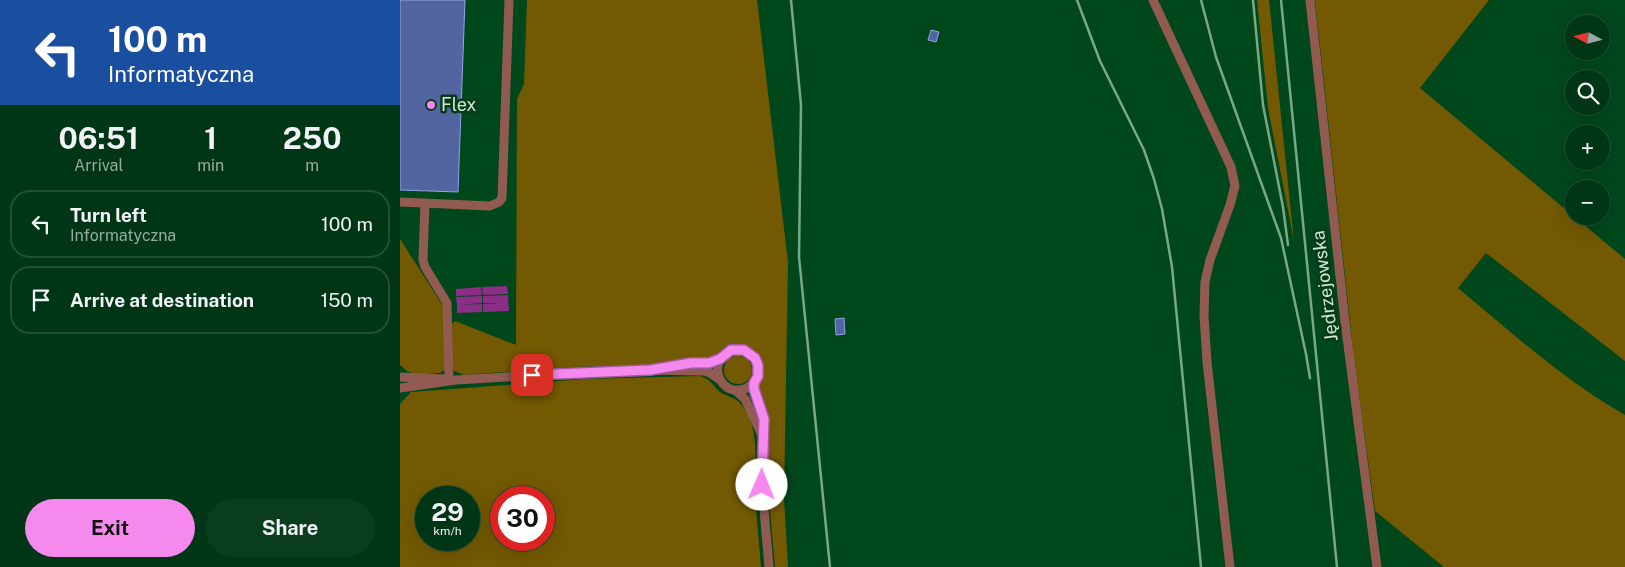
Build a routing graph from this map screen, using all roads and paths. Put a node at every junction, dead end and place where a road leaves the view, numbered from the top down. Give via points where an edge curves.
1 (509, 0) edge
2 (1153, 0) edge
3 (1310, 0) edge
4 (400, 202) edge
5 (425, 203) junction
6 (720, 359) junction
7 (650, 370) junction
8 (400, 377) edge
9 (719, 379) junction
10 (453, 380) junction
11 (754, 383) junction
12 (400, 388) edge
13 (736, 391) junction
14 (763, 440) junction
15 (770, 567) edge
16 (1230, 567) edge
17 (1377, 567) edge

1 - 5 street via 502,198 490,206
2 - 16 street via 1231,167 1235,186 1208,267 1204,315
3 - 17 street, Jędrzejowska via 1345,322
4 - 5 street
5 - 10 street via 423,260 447,303
6 - 7 street
6 - 9 street
6 - 11 street via 731,350 750,353 758,365
7 - 9 street via 703,371
7 - 10 street
8 - 10 street
9 - 13 street
10 - 12 street
11 - 13 street
11 - 14 street via 755,396 764,419
13 - 14 street via 745,399
14 - 15 street via 763,505

